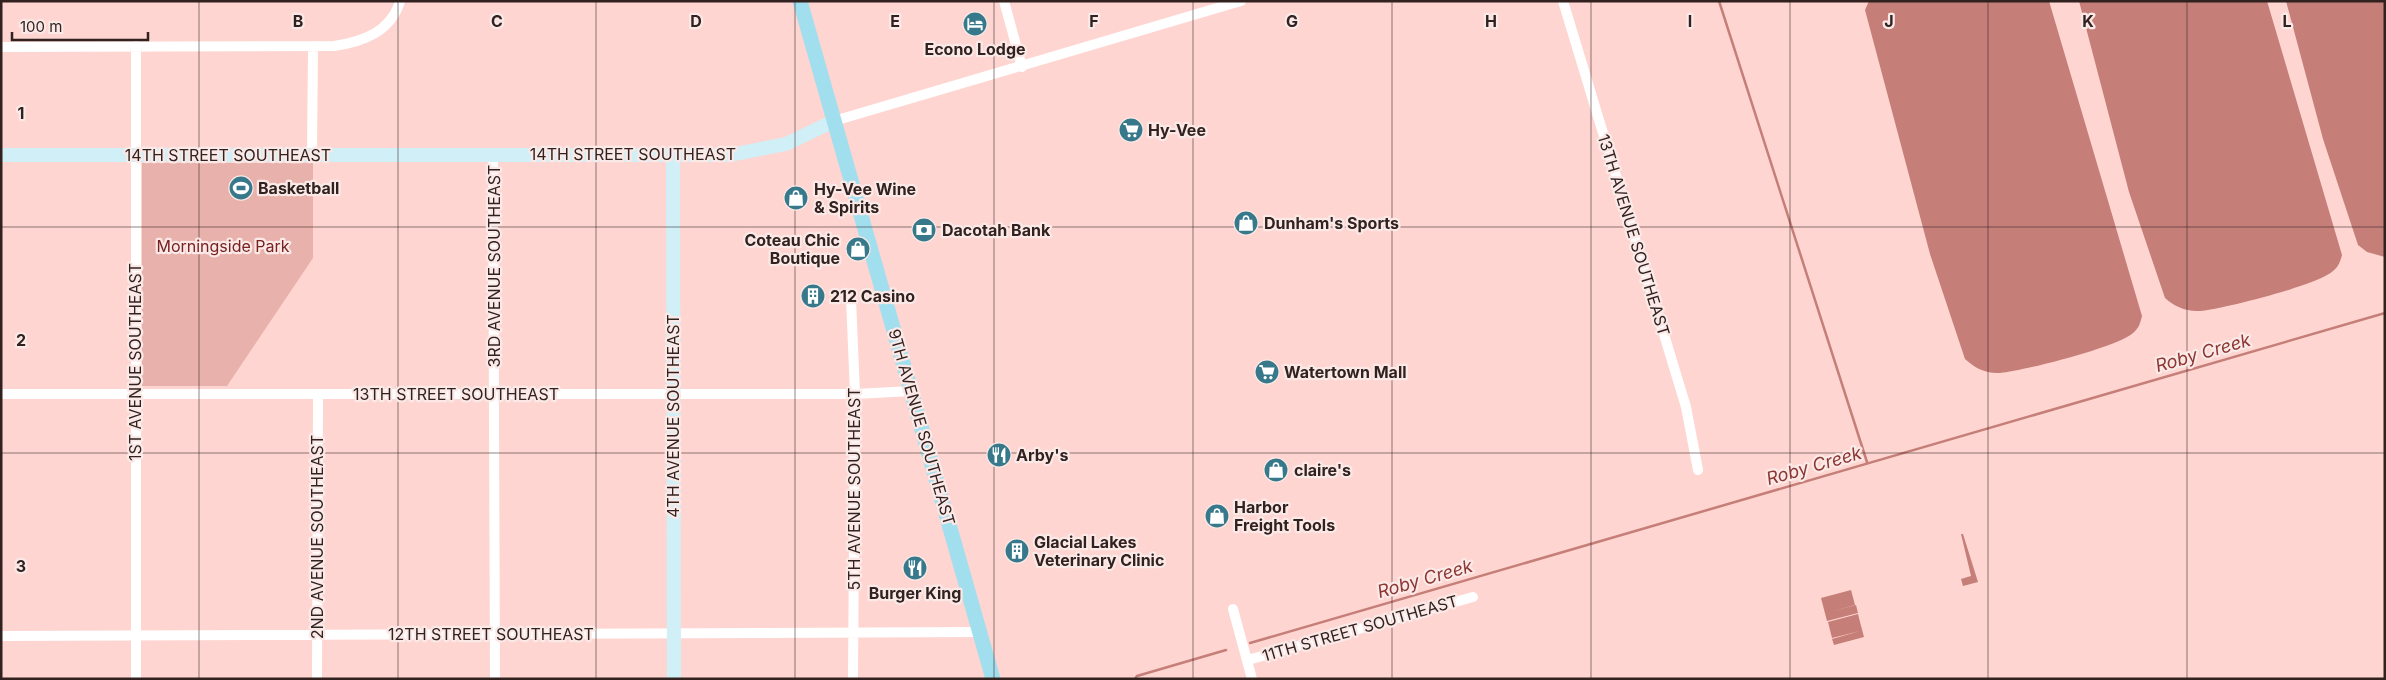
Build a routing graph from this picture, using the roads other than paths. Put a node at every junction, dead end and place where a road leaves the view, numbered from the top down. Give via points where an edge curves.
1 (400, 1) edge
2 (800, 1) edge
3 (1004, 1) edge
4 (1240, 1) edge
5 (1563, 1) edge
6 (136, 46) junction
7 (313, 46) junction
8 (1, 47) edge
9 (1022, 67) junction
10 (834, 121) junction
11 (312, 154) junction
12 (493, 154) junction
13 (673, 154) junction
14 (1, 155) edge
15 (135, 155) junction
16 (851, 299) dead end
17 (912, 391) junction
18 (1, 394) edge
19 (494, 394) junction
20 (673, 394) junction
21 (855, 394) junction
22 (134, 395) junction
23 (318, 395) junction
24 (1698, 470) dead end
25 (1473, 597) dead end
26 (1233, 609) dead end
27 (852, 632) junction
28 (980, 632) junction
29 (317, 634) junction
30 (494, 634) junction
31 (674, 634) junction
32 (136, 635) junction
33 (1, 636) edge
34 (1248, 660) junction
35 (136, 679) edge
36 (317, 679) edge
37 (494, 679) edge
38 (674, 679) edge
39 (853, 679) edge
40 (994, 679) edge
41 (1252, 679) edge

1 - 7 street via 392,18 372,35 350,44
2 - 10 main road, 9TH AVENUE SOUTHEAST
3 - 9 street
4 - 9 street, 14TH STREET SOUTHEAST
5 - 24 street, 13TH AVENUE SOUTHEAST via 1686,407
6 - 7 street
6 - 8 street
6 - 15 street, 1ST AVENUE SOUTHEAST
7 - 11 street
9 - 10 street, 14TH STREET SOUTHEAST
10 - 13 street, 14TH STREET SOUTHEAST via 805,136 765,150 730,155
10 - 17 main road, 9TH AVENUE SOUTHEAST
11 - 12 street, 14TH STREET SOUTHEAST
11 - 15 street, 14TH STREET SOUTHEAST
12 - 13 street, 14TH STREET SOUTHEAST
12 - 19 street, 3RD AVENUE SOUTHEAST
13 - 20 street, 4TH AVENUE SOUTHEAST
14 - 15 street, 14TH STREET SOUTHEAST
15 - 22 street, 1ST AVENUE SOUTHEAST
16 - 21 street, 5TH AVENUE SOUTHEAST
17 - 21 street, 13TH STREET SOUTHEAST
17 - 28 main road, 9TH AVENUE SOUTHEAST
18 - 22 street, 13TH STREET SOUTHEAST
19 - 20 street, 13TH STREET SOUTHEAST
19 - 23 street, 13TH STREET SOUTHEAST
19 - 30 street, 3RD AVENUE SOUTHEAST
20 - 21 street, 13TH STREET SOUTHEAST
20 - 31 street, 4TH AVENUE SOUTHEAST
21 - 27 street, 5TH AVENUE SOUTHEAST
22 - 23 street, 13TH STREET SOUTHEAST
22 - 32 street, 1ST AVENUE SOUTHEAST
23 - 29 street, 2ND AVENUE SOUTHEAST
25 - 34 street, 11TH STREET SOUTHEAST
26 - 34 street
27 - 28 street, 12TH STREET SOUTHEAST
27 - 31 street, 12TH STREET SOUTHEAST
27 - 39 street, 5TH AVENUE SOUTHEAST
28 - 40 main road, 9TH AVENUE SOUTHEAST
29 - 30 street, 12TH STREET SOUTHEAST
29 - 32 street, 12TH STREET SOUTHEAST
29 - 36 street, 2ND AVENUE SOUTHEAST
30 - 31 street, 12TH STREET SOUTHEAST
30 - 37 street, 3RD AVENUE SOUTHEAST
31 - 38 street, 4TH AVENUE SOUTHEAST
32 - 33 street, 12TH STREET SOUTHEAST
32 - 35 street, 1ST AVENUE SOUTHEAST
34 - 41 street

